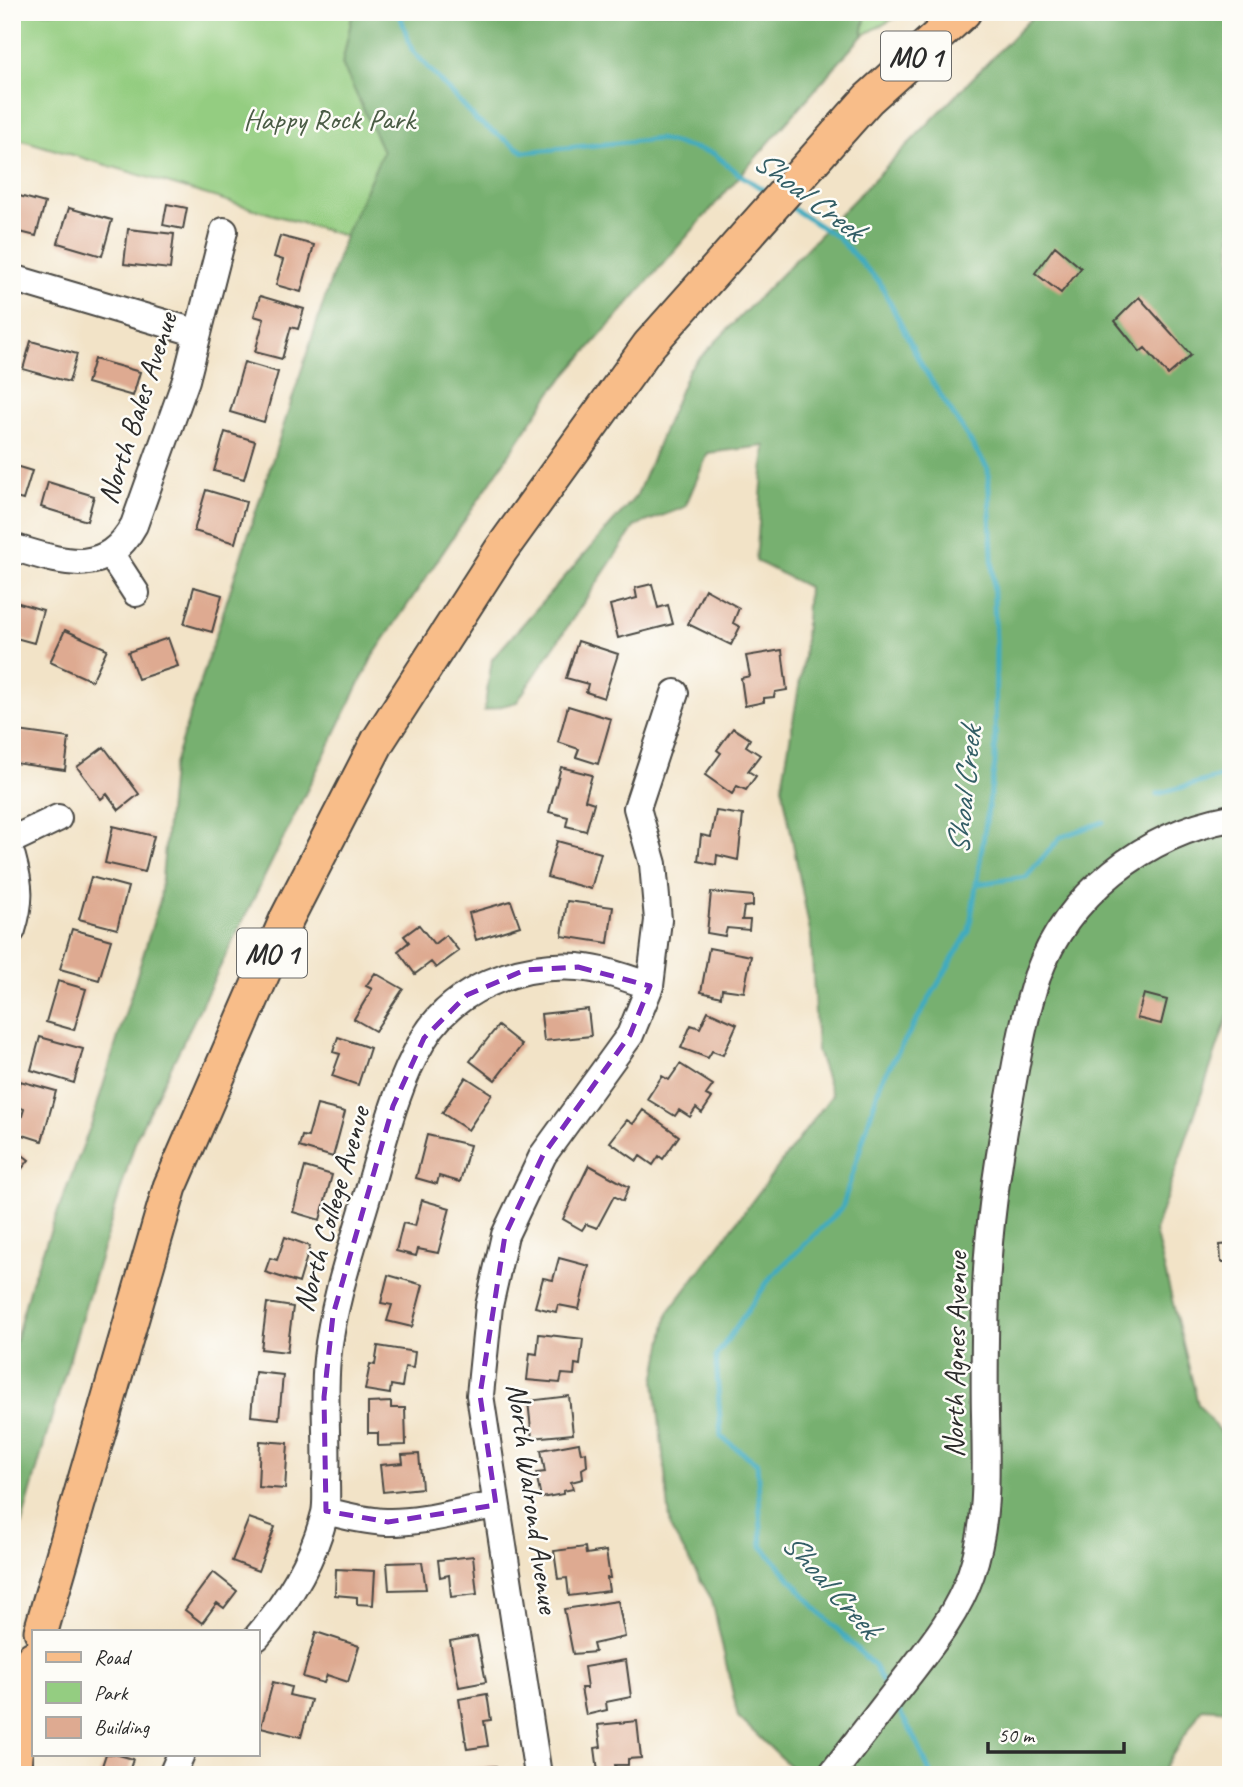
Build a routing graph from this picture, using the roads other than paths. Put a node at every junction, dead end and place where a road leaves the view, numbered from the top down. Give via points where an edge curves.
1 (964, 12) edge
2 (224, 231) dead end
3 (12, 278) edge
4 (198, 333) junction
5 (12, 547) edge
6 (110, 553) junction
7 (136, 593) dead end
8 (675, 693) dead end
9 (58, 818) dead end
10 (1231, 818) edge
11 (12, 840) edge
12 (12, 857) edge
13 (12, 930) edge
14 (650, 986) junction
15 (496, 1505) junction
16 (326, 1511) junction
17 (41, 1630) edge
18 (259, 1635) edge
19 (32, 1661) edge
20 (17, 1708) edge
21 (180, 1756) edge
22 (13, 1775) edge
23 (172, 1775) edge
24 (538, 1775) edge
25 (831, 1775) edge

1 - 17 main road, MO 1 via 868,99 649,345 501,550 378,741 287,918 170,1187
2 - 4 street, North Bales Avenue
3 - 4 street
4 - 6 street, North Bales Avenue via 134,525
5 - 6 street via 72,563
6 - 7 street
8 - 14 street, North Walrond Avenue via 637,808 653,864 658,920
9 - 11 street
10 - 25 street, North Agnes Avenue via 1170,836 1101,882 1056,937 1038,976 1001,1148 986,1289 985,1511 971,1574 941,1633
12 - 13 street via 20,893
14 - 15 street, North Walrond Avenue via 630,1035 543,1155 505,1235 489,1306 480,1395
14 - 16 street, North College Avenue via 578,967 525,970 467,995 424,1038 393,1106 333,1315 324,1397
15 - 16 street via 388,1522
15 - 24 street, North Walrond Avenue
16 - 18 street, North College Avenue via 301,1575 284,1606
19 - 20 main road
20 - 22 main road
21 - 23 street

